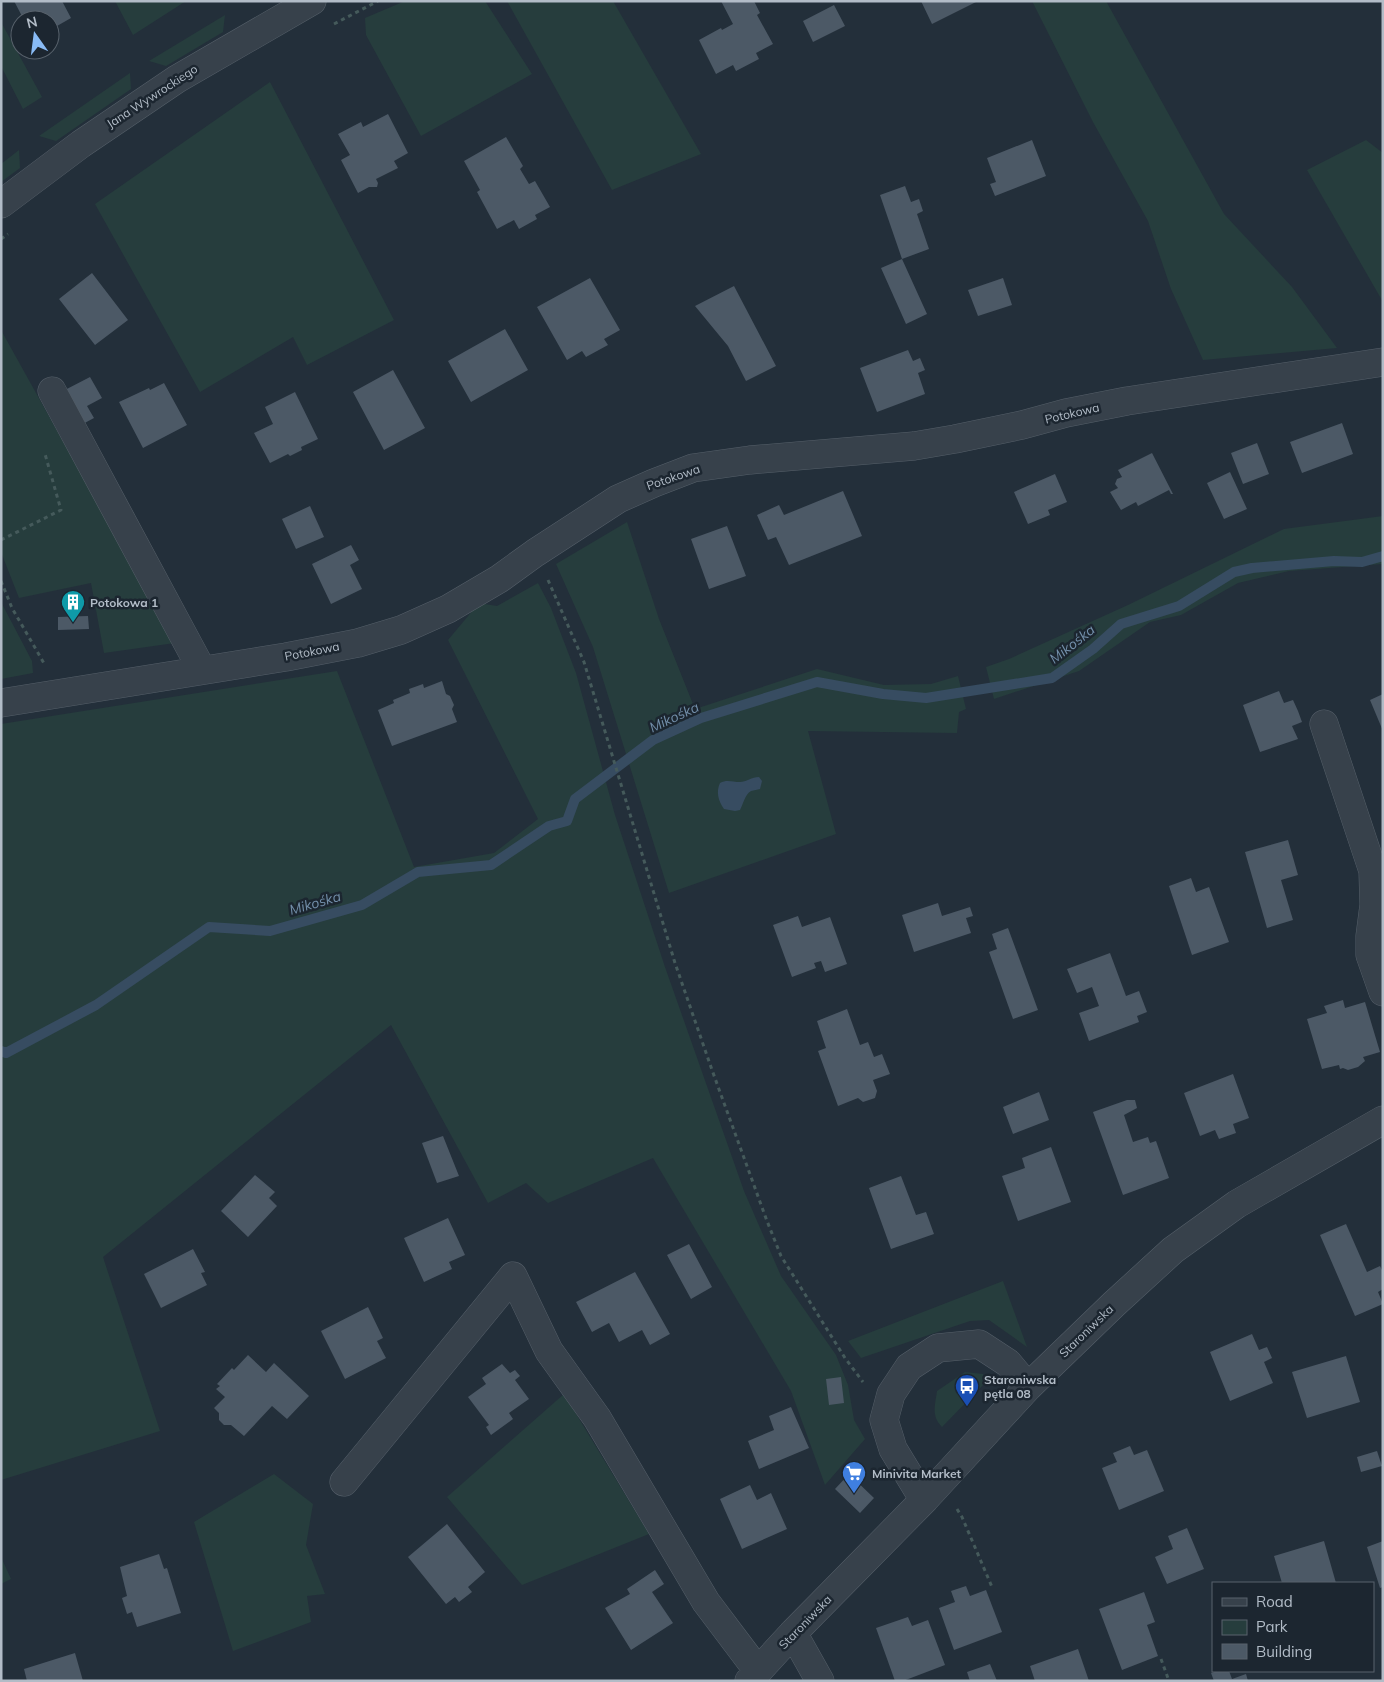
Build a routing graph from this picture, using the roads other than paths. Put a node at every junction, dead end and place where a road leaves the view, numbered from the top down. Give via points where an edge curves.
1 (312, 1) edge
2 (1, 204) edge
3 (1383, 362) edge
4 (52, 391) dead end
5 (202, 670) junction
6 (1, 703) edge
7 (1324, 724) dead end
8 (1383, 992) edge
9 (1383, 1120) edge
10 (1028, 1387) junction
11 (344, 1482) dead end
12 (924, 1500) junction
13 (793, 1633) junction
14 (753, 1676) edge
15 (820, 1681) edge

1 - 2 street, Jana Wywrockiego via 177,79 80,144
3 - 5 street, Potokowa via 1127,400 1022,426 922,445 693,468 618,499 499,579 401,630 358,643
4 - 5 street
5 - 6 street, Potokowa
7 - 8 street via 1373,872 1370,955
9 - 10 street, Staroniwska via 1238,1204 1173,1250
10 - 12 street, Staroniwska
10 - 12 street via 1008,1363 979,1344 938,1348 910,1367 891,1394 884,1420 893,1448
11 - 14 street via 513,1276 549,1351 597,1418
12 - 13 street, Staroniwska
13 - 14 street, Staroniwska
13 - 15 street

